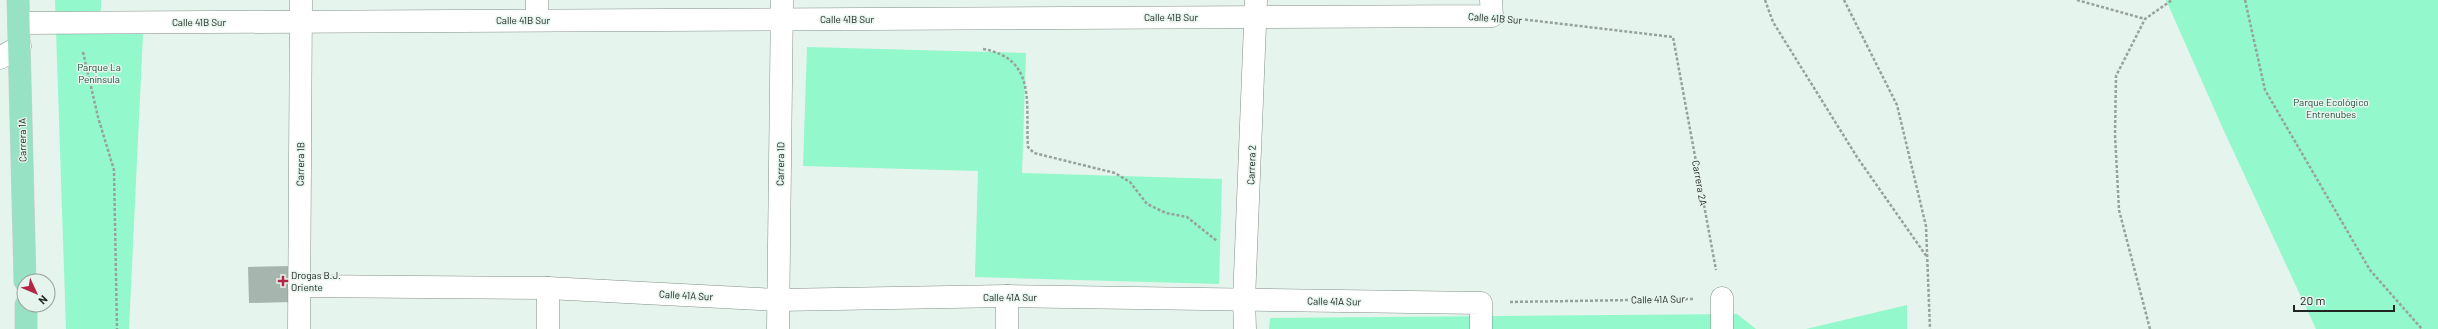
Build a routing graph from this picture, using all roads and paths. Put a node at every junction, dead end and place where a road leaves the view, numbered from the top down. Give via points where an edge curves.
1 (18, 0) edge
2 (302, 0) edge
3 (1765, 0) edge
4 (1844, 0) edge
5 (2077, 0) edge
6 (2172, 0) edge
7 (2245, 0) edge
8 (1257, 8) edge
9 (1492, 8) edge
10 (1006, 9) edge
11 (537, 10) edge
12 (782, 10) edge
13 (2146, 19) junction
14 (301, 22) junction
15 (19, 23) junction
16 (79, 23) junction
17 (1673, 37) joint
18 (20, 46) junction
19 (980, 48) dead end
20 (0, 58) edge
21 (1927, 258) junction
22 (25, 273) edge
23 (1246, 274) junction
24 (299, 286) junction
25 (548, 288) junction
26 (1007, 296) junction
27 (1722, 298) junction
28 (778, 300) junction
29 (1244, 300) junction
30 (1481, 303) junction
31 (26, 313) edge
32 (26, 329) edge
33 (117, 329) edge
34 (299, 329) edge
35 (548, 329) edge
36 (778, 329) edge
37 (1007, 329) edge
38 (1245, 329) edge
39 (1481, 329) edge
40 (1722, 329) edge
41 (1930, 329) edge
42 (2150, 329) edge
43 (2422, 329) edge

1 - 15 main road, Carrera 1A
2 - 14 street, Carrera 1B
3 - 21 path via 1773,22 1857,157
4 - 21 path via 1897,105 1926,226
5 - 13 path
6 - 13 path
7 - 43 path via 2265,90 2370,270
8 - 9 street, Calle 41B Sur
8 - 10 street, Calle 41B Sur
8 - 23 street, Carrera 2
9 - 17 path, Calle 41B Sur
10 - 12 street, Calle 41B Sur
11 - 12 street, Calle 41B Sur
11 - 14 street, Calle 41B Sur
12 - 28 street, Carrera 1D
13 - 42 path via 2116,76 2115,135 2119,210
14 - 16 street, Calle 41B Sur
14 - 24 street, Carrera 1B
15 - 16 street, Calle 41B Sur
15 - 18 main road, Carrera 1A
16 - 33 path via 98,117 114,170
17 - 27 path, Carrera 2A
18 - 20 street
18 - 22 main road, Carrera 1A
19 - 23 path via 1004,56 1022,75 1026,85 1028,146 1034,153 1115,173 1130,182 1147,204 1166,214 1187,217 1219,242
21 - 41 path
23 - 29 street, Carrera 2
24 - 25 street, Calle 41A Sur
24 - 34 street, Carrera 1B
25 - 28 street, Calle 41A Sur
25 - 35 street
26 - 28 street, Calle 41A Sur
26 - 29 street, Calle 41A Sur
26 - 37 street
27 - 30 path, Calle 41A Sur
27 - 40 street
28 - 36 street, Carrera 1D
29 - 30 street, Calle 41A Sur
29 - 38 street, Carrera 2
30 - 39 street
31 - 32 main road

